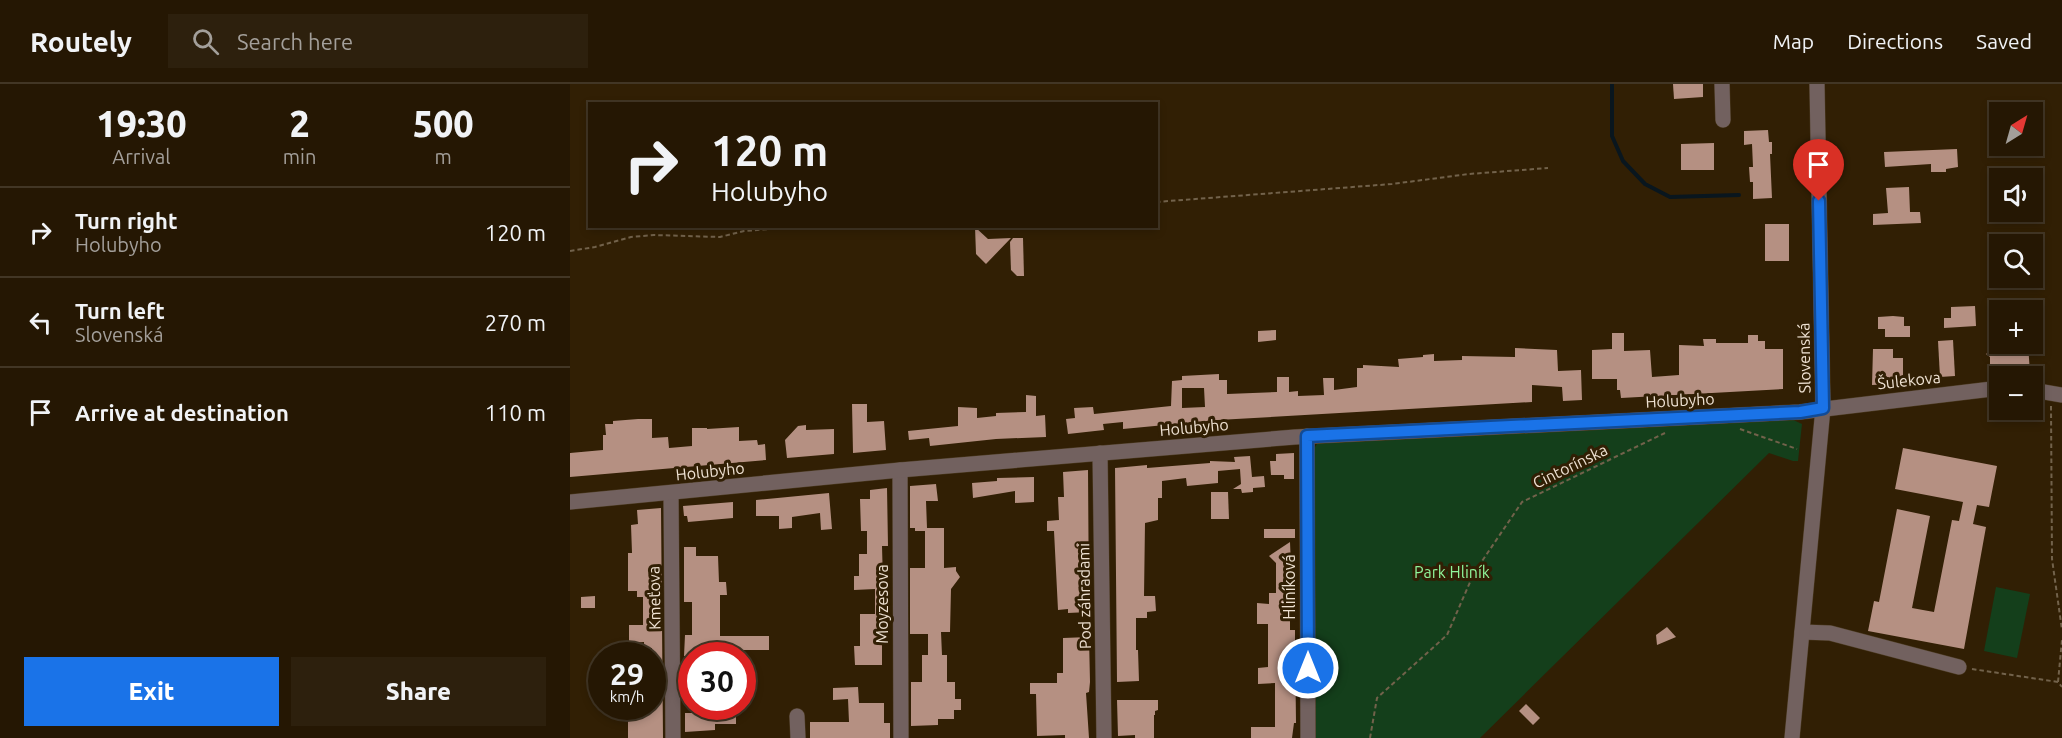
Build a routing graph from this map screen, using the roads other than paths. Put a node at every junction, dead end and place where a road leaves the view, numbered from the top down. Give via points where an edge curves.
1 (1722, 84) edge
2 (1817, 84) edge
3 (1723, 120) dead end
4 (1989, 389) edge
5 (1823, 408) junction
6 (1307, 436) junction
7 (1100, 453) junction
8 (900, 470) junction
9 (671, 493) junction
10 (570, 502) edge
11 (1802, 632) junction
12 (1959, 667) road end
13 (797, 716) dead end
14 (673, 738) edge
15 (798, 738) edge
16 (901, 738) edge
17 (1104, 738) edge
18 (1308, 738) edge
19 (1792, 738) edge

1 - 3 street
2 - 5 street, Slovenská
4 - 5 street, Šulekova
5 - 6 street, Holubyho
5 - 11 street, Slovenská
6 - 7 street, Holubyho
6 - 18 street, Hliníková
7 - 8 street, Holubyho
7 - 17 street, Pod záhradami
8 - 9 street, Holubyho
8 - 16 street, Moyzesova
9 - 10 street, Holubyho
9 - 14 street, Kmeťova
11 - 12 street via 1830,633
11 - 19 street, Slovenská
13 - 15 street

